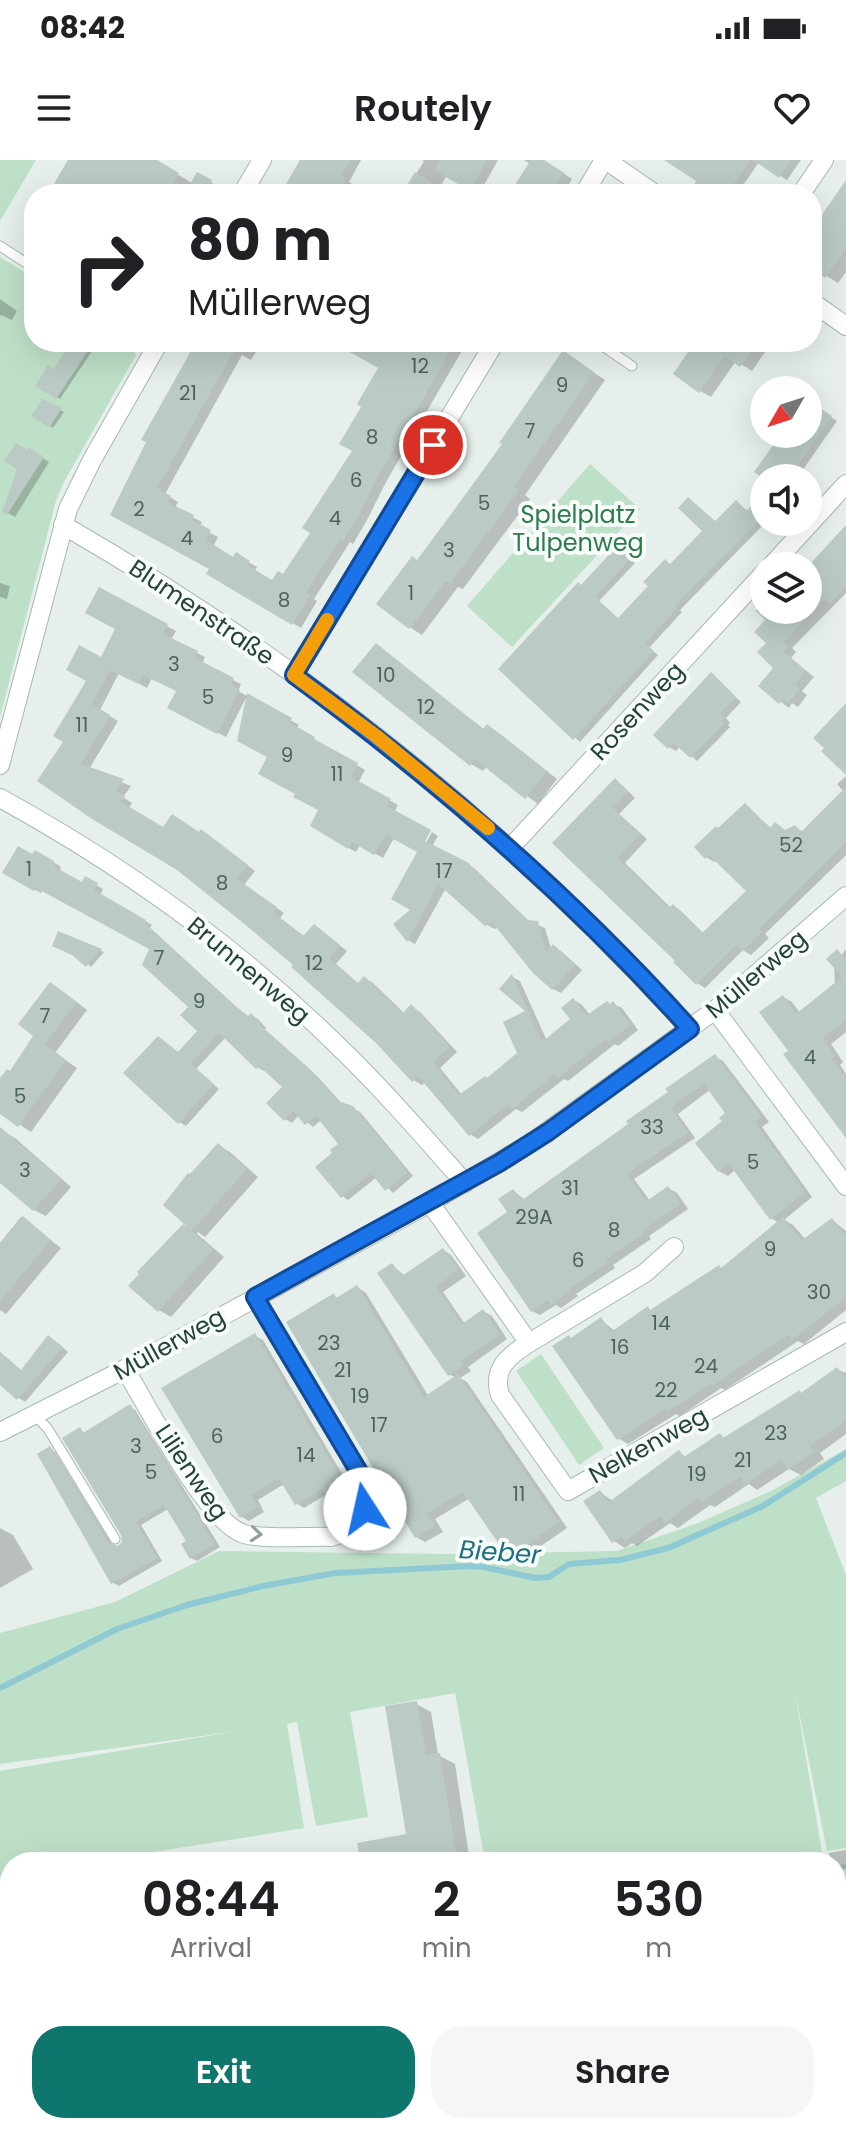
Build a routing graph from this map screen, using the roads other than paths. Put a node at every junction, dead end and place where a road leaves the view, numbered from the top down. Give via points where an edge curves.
1 (262, 160) edge
2 (605, 160) edge
3 (824, 160) edge
4 (248, 184) edge
5 (590, 184) edge
6 (640, 184) edge
7 (808, 184) edge
8 (0, 246) edge
9 (24, 262) edge
10 (822, 309) edge
11 (846, 326) edge
12 (150, 352) edge
13 (489, 352) edge
14 (612, 352) edge
15 (632, 366) dead end
16 (846, 484) edge
17 (63, 525) junction
18 (784, 552) edge
19 (750, 588) edge
20 (294, 675) junction
21 (0, 765) edge
22 (0, 798) edge
23 (510, 848) junction
24 (846, 896) edge
25 (715, 1010) junction
26 (690, 1029) junction
27 (465, 1183) junction
28 (846, 1186) edge
29 (430, 1203) junction
30 (674, 1247) dead end
31 (255, 1297) junction
32 (846, 1332) edge
33 (529, 1343) junction
34 (125, 1369) junction
35 (36, 1416) junction
36 (0, 1432) edge
37 (115, 1539) dead end

1 - 4 street
2 - 5 street
2 - 6 street
3 - 7 street
8 - 9 lane
10 - 11 street
12 - 17 street
13 - 20 street
14 - 15 lane
16 - 18 street
17 - 20 street, Blumenstraße via 160,583
17 - 21 street
19 - 23 street, Rosenweg
20 - 23 street, Blumenstraße via 387,744
22 - 27 street, Brunnenweg via 103,858 252,969 337,1044
23 - 26 street, Blumenstraße
24 - 25 street, Müllerweg
25 - 26 street, Müllerweg
25 - 28 street
26 - 27 street, Müllerweg via 531,1143
27 - 29 street, Müllerweg
29 - 31 street, Müllerweg
29 - 33 street
30 - 33 street, Nelkenweg via 645,1273
31 - 34 street, Müllerweg
34 -> 31 street, Lilienweg via 207,1503 233,1530 247,1535 342,1534 361,1518 365,1482
32 - 33 street, Nelkenweg via 568,1491 497,1385 507,1358
34 - 35 street, Müllerweg
35 - 36 street, Müllerweg
35 - 37 lane

